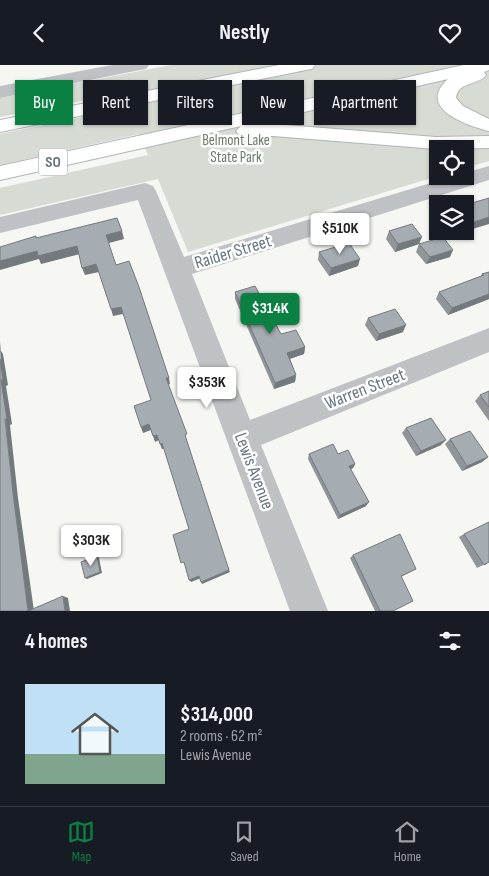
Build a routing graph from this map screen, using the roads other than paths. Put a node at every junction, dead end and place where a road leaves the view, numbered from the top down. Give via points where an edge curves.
1 (140, 65) edge
2 (234, 65) edge
3 (306, 65) edge
4 (489, 67) edge
5 (51, 74) edge
6 (0, 92) edge
7 (148, 92) edge
8 (148, 97) edge
9 (83, 110) edge
10 (489, 125) edge
11 (0, 127) edge
12 (489, 142) edge
13 (106, 150) junction
14 (0, 173) edge
15 (489, 173) edge
16 (0, 225) edge
17 (177, 269) junction
18 (489, 341) edge
19 (242, 438) junction
20 (309, 611) edge

1 - 5 street
2 - 7 highway
3 - 8 highway
4 - 10 highway via 454,84 447,96 458,113
4 - 13 highway, SO
5 - 6 street
9 - 11 highway
12 - 13 highway via 436,143 263,130
13 - 14 highway, SO
15 - 17 street, Raider Street
16 - 17 street, Lewis Avenue via 145,191
17 - 19 street, Lewis Avenue
18 - 19 street, Warren Street
19 - 20 street, Lewis Avenue

